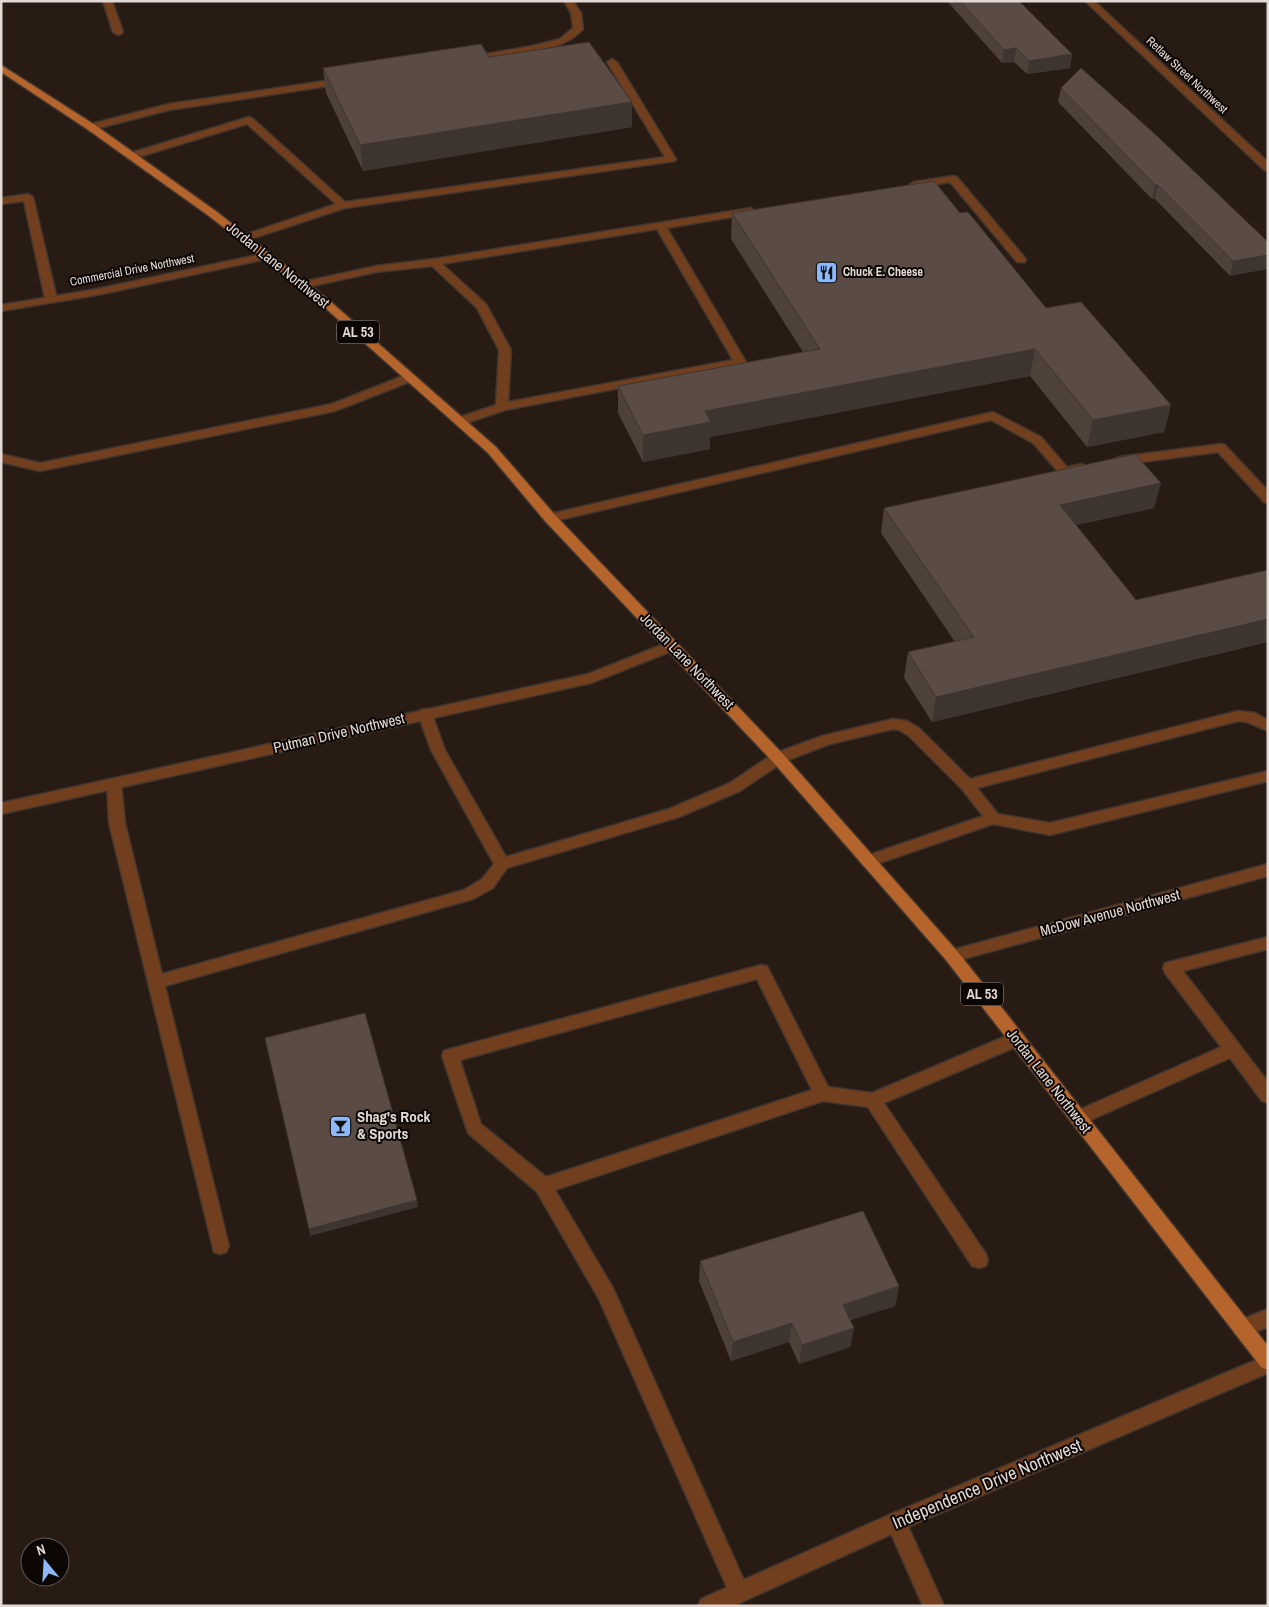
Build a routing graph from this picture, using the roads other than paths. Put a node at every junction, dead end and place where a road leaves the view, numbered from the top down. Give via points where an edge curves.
1 (107, 1) edge
2 (568, 1) edge
3 (1089, 1) edge
4 (118, 32) dead end
5 (455, 62) edge
6 (612, 62) dead end
7 (1, 68) edge
8 (358, 79) edge
9 (91, 127) junction
10 (131, 156) junction
11 (1268, 168) edge
12 (904, 187) edge
13 (1, 201) edge
14 (343, 205) junction
15 (757, 210) edge
16 (660, 225) junction
17 (244, 238) junction
18 (267, 256) junction
19 (1021, 260) dead end
20 (434, 262) junction
21 (304, 285) junction
22 (51, 299) junction
23 (1, 308) edge
24 (408, 378) junction
25 (502, 407) junction
26 (461, 421) junction
27 (1, 458) edge
28 (1110, 463) edge
29 (1092, 466) edge
30 (1268, 499) edge
31 (550, 518) junction
32 (672, 646) junction
33 (425, 714) junction
34 (1268, 726) edge
35 (778, 758) junction
36 (1268, 776) edge
37 (114, 784) junction
38 (967, 785) junction
39 (1, 810) edge
40 (993, 818) junction
41 (868, 861) junction
42 (502, 864) junction
43 (1268, 870) edge
44 (1268, 943) edge
45 (952, 956) junction
46 (155, 982) junction
47 (1017, 1038) junction
48 (1233, 1049) junction
49 (823, 1094) junction
50 (1268, 1096) edge
51 (873, 1100) junction
52 (1078, 1118) junction
53 (543, 1186) junction
54 (220, 1246) dead end
55 (979, 1260) dead end
56 (1268, 1318) edge
57 (1242, 1328) junction
58 (1268, 1362) edge
59 (896, 1522) junction
60 (739, 1592) junction
61 (708, 1606) edge
62 (934, 1606) edge

1 - 4 street
2 - 5 street via 576,13 578,29 563,41
3 - 11 street, Retlaw Street Northwest
6 - 14 street via 671,159
7 - 9 main road, Jordan Lane Northwest / AL 53
8 - 9 street via 169,107
9 - 10 main road, Jordan Lane Northwest / AL 53
10 - 14 street via 248,120
10 - 17 main road, Jordan Lane Northwest / AL 53
12 - 19 street via 953,179
13 - 22 street via 28,197
14 - 17 street
15 - 16 street
16 - 20 street
16 - 25 street via 740,362
17 - 18 main road, Jordan Lane Northwest / AL 53
18 - 21 main road, Jordan Lane Northwest / AL 53
18 - 22 street, Commercial Drive Northwest
20 - 21 street via 376,269
20 - 25 street via 482,306 505,350
21 - 24 main road, Jordan Lane Northwest / AL 53
22 - 23 street, Commercial Drive Northwest
24 - 26 main road, Jordan Lane Northwest / AL 53
24 - 27 street via 335,407 40,467
25 - 26 street
26 - 31 main road, Jordan Lane Northwest / AL 53 via 492,450
28 - 30 street via 1221,448
29 - 31 street via 1064,471 1037,440 993,416
31 - 32 main road, Jordan Lane Northwest / AL 53
32 - 33 street, Putman Drive Northwest via 591,678
32 - 35 main road, Jordan Lane Northwest / AL 53
33 - 37 street, Putman Drive Northwest
33 - 42 street via 438,750
34 - 38 street via 1250,717 1238,716
35 - 38 street via 827,740 893,724 902,725 914,732
35 - 41 main road, Jordan Lane Northwest / AL 53
35 - 42 street via 735,787 674,813
36 - 40 street via 1059,827 1033,827
37 - 39 street, Putman Drive Northwest
37 - 46 street via 117,822
38 - 40 street
40 - 41 street
41 - 45 main road, Jordan Lane Northwest / AL 53
42 - 46 street via 482,890
43 - 45 street, McDow Avenue Northwest
44 - 48 street via 1171,968
45 - 47 main road, Jordan Lane Northwest / AL 53
46 - 54 street
47 - 51 street
47 - 52 main road, Jordan Lane Northwest / AL 53
48 - 50 street
48 - 52 street
49 - 51 street
49 - 53 street
49 - 53 street via 761,972 450,1056 474,1128
51 - 55 street
52 - 57 main road, Jordan Lane Northwest / AL 53
53 - 60 street via 606,1294
56 - 57 street
57 - 58 main road, Jordan Lane Northwest / AL 53
58 - 59 street, Independence Drive Northwest
59 - 60 street, Independence Drive Northwest
59 - 62 street
60 - 61 street, Independence Drive Northwest

